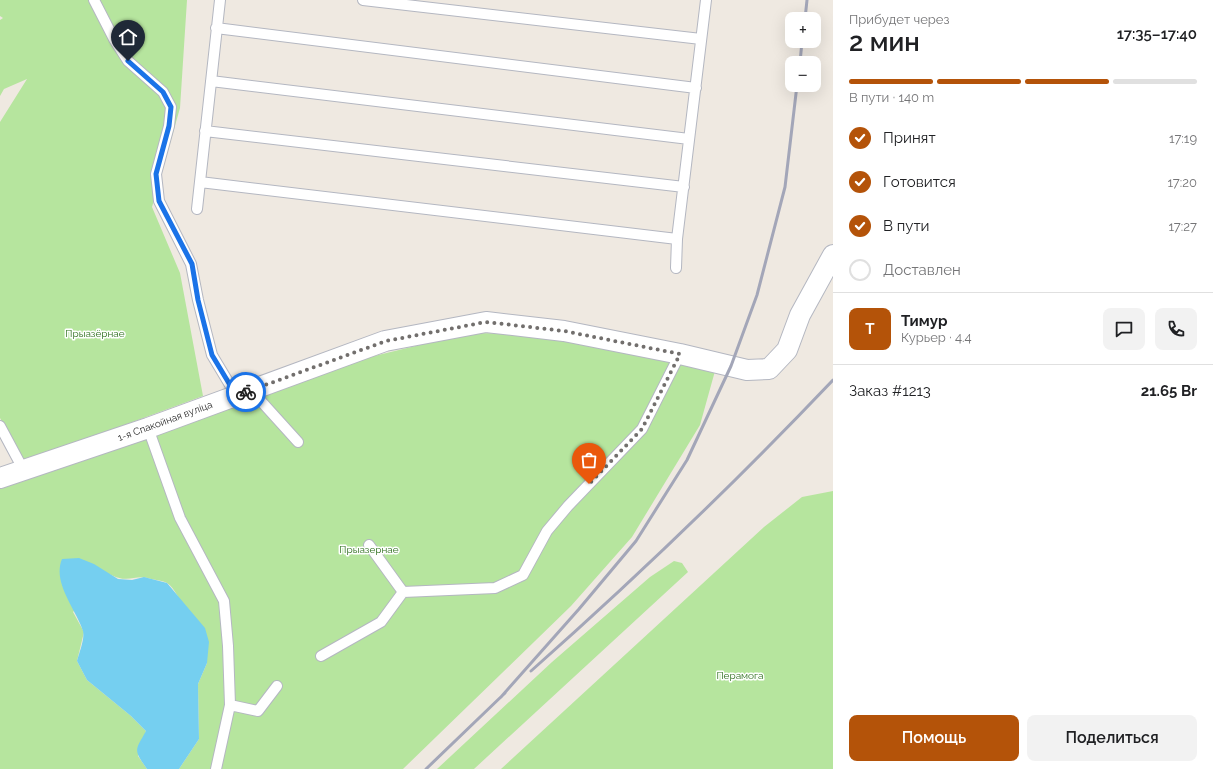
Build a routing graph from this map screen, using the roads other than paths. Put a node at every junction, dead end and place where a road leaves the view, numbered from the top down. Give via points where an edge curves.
1 (94, 0) edge
2 (220, 0) edge
3 (363, 0) edge
4 (706, 0) edge
5 (216, 28) junction
6 (701, 39) junction
7 (211, 81) junction
8 (696, 88) junction
9 (205, 131) junction
10 (689, 140) junction
11 (200, 182) junction
12 (684, 187) junction
13 (197, 209) dead end
14 (677, 239) junction
15 (833, 255) edge
16 (676, 268) dead end
17 (680, 354) junction
18 (243, 393) junction
19 (0, 426) edge
20 (148, 428) junction
21 (298, 442) dead end
22 (23, 469) junction
23 (0, 478) edge
24 (369, 545) dead end
25 (403, 592) junction
26 (321, 656) dead end
27 (277, 686) dead end
28 (230, 705) junction
29 (216, 769) edge

1 - 18 lane via 128,61 163,92 171,107 169,126 156,174 159,201 192,264 212,355
2 - 5 lane
3 - 6 lane
4 - 6 lane
5 - 7 lane
5 - 8 lane
6 - 8 lane
7 - 9 lane
7 - 10 lane
8 - 10 lane
9 - 11 lane
9 - 12 lane
10 - 12 lane
11 - 13 lane
11 - 14 lane
12 - 14 lane
14 - 16 lane
15 - 17 street, 1-я Спакойная вуліца via 800,315 787,350 769,369 747,370
17 - 18 street, 1-я Спакойная вуліца via 564,331 486,322 386,341
17 - 25 lane via 642,429 547,531 522,575 495,588
18 - 20 street, 1-я Спакойная вуліца
18 - 21 lane
19 - 22 lane
20 - 22 street, 1-я Спакойная вуліца
20 - 28 lane via 180,518 224,601
22 - 23 street, 1-я Спакойная вуліца
24 - 25 lane
25 - 26 lane via 381,622
27 - 28 lane via 258,711
28 - 29 lane

